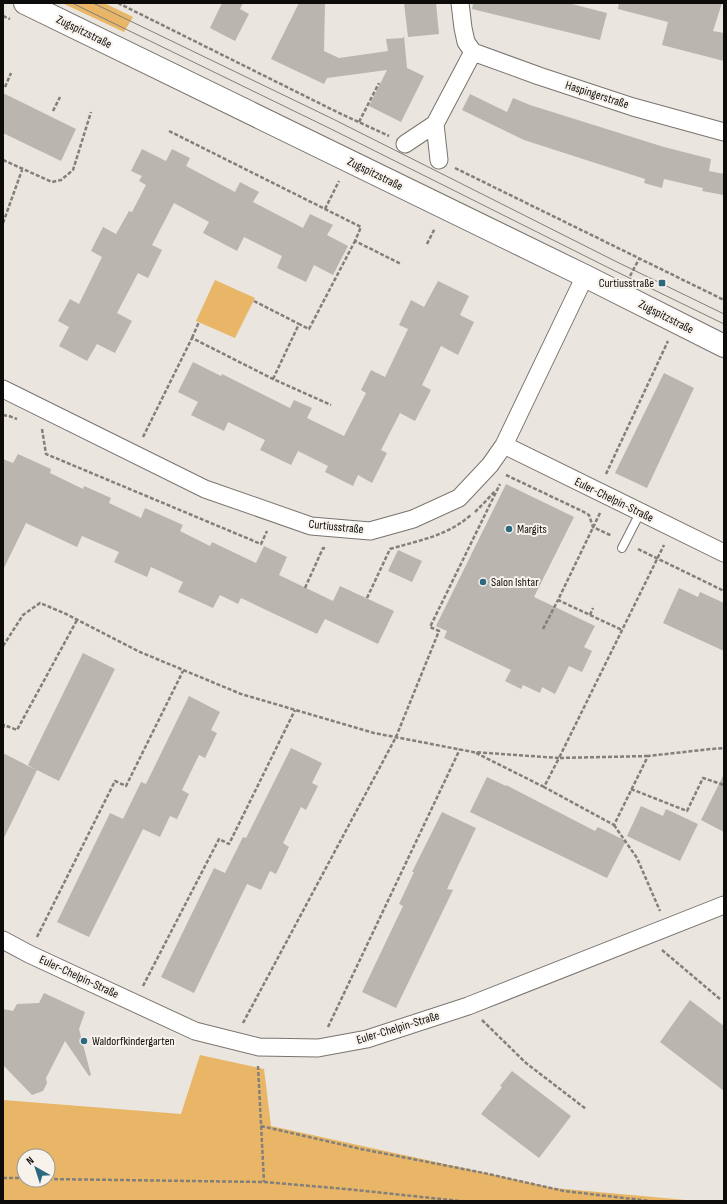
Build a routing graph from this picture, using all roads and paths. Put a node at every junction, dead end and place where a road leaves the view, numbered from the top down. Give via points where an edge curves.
1 (25, 3) edge
2 (118, 3) edge
3 (460, 3) edge
4 (473, 52) junction
5 (11, 73) dead end
6 (379, 83) dead end
7 (4, 87) dead end
8 (60, 97) dead end
9 (54, 112) dead end
10 (90, 112) dead end
11 (360, 122) junction
12 (435, 124) junction
13 (169, 131) dead end
14 (724, 132) edge
15 (406, 144) joint
16 (3, 160) edge
17 (439, 160) joint
18 (22, 170) junction
19 (339, 181) dead end
20 (325, 209) junction
21 (3, 223) edge
22 (435, 228) dead end
23 (355, 241) junction
24 (427, 244) dead end
25 (401, 264) dead end
26 (585, 276) junction
27 (724, 300) edge
28 (254, 301) dead end
29 (200, 322) dead end
30 (299, 324) junction
31 (192, 338) junction
32 (669, 340) dead end
33 (724, 346) edge
34 (273, 379) junction
35 (3, 389) edge
36 (331, 405) dead end
37 (49, 413) junction
38 (504, 446) junction
39 (135, 455) junction
40 (501, 483) junction
41 (602, 494) junction
42 (640, 513) junction
43 (593, 526) junction
44 (672, 528) junction
45 (272, 533) dead end
46 (316, 546) dead end
47 (624, 546) junction
48 (323, 548) junction
49 (331, 549) dead end
50 (382, 549) dead end
51 (390, 549) junction
52 (724, 553) edge
53 (657, 559) junction
54 (305, 588) dead end
55 (724, 591) edge
56 (368, 598) dead end
57 (558, 600) junction
58 (593, 608) dead end
59 (590, 615) junction
60 (77, 620) junction
61 (543, 629) dead end
62 (622, 630) junction
63 (3, 646) edge
64 (183, 671) junction
65 (294, 710) junction
66 (3, 728) edge
67 (396, 737) junction
68 (724, 748) edge
69 (460, 749) junction
70 (473, 752) junction
71 (648, 756) junction
72 (559, 758) junction
73 (724, 785) edge
74 (544, 787) junction
75 (632, 789) junction
76 (614, 825) junction
77 (724, 905) edge
78 (667, 927) junction
79 (645, 936) junction
80 (3, 940) edge
81 (29, 954) junction
82 (720, 999) dead end
83 (134, 1002) junction
84 (468, 1006) junction
85 (234, 1041) junction
86 (260, 1047) junction
87 (318, 1048) junction
88 (586, 1109) dead end
89 (260, 1126) junction
90 (3, 1178) edge
91 (16, 1178) edge
92 (56, 1179) edge
93 (264, 1182) junction
94 (460, 1201) edge
95 (650, 1201) edge

1 - 26 street, Zugspitzstraße
2 - 11 path
3 - 4 street via 466,42
4 - 12 street
4 - 14 street, Haspingerstraße via 633,107
5 - 7 path
6 - 11 path
8 - 9 path
10 - 18 path via 73,170 61,180 52,182
11 - 15 path
12 - 15 street
12 - 17 street
13 - 20 path
16 - 18 path
17 - 27 path
18 - 21 path
19 - 20 path
20 - 23 path via 362,227
22 - 24 path
23 - 25 path
23 - 30 path via 309,329
26 - 33 street, Zugspitzstraße
26 - 38 street, Curtiusstraße
28 - 30 path
29 - 31 path
30 - 34 path
31 - 34 path
31 - 39 path
32 - 41 path
34 - 36 path
35 - 37 street, Curtiusstraße
37 - 39 street, Curtiusstraße
37 - 45 path via 41,429 46,454 261,544 267,531
38 - 39 street, Curtiusstraße via 459,498 413,520 370,531 311,526 285,518 205,489
38 - 41 street, Euler-Chelpin-Straße
40 - 43 path via 505,475 547,494 589,516
40 - 51 path via 483,504 460,524 443,534
40 - 67 path via 430,627 439,631
41 - 42 street, Euler-Chelpin-Straße
41 - 43 path
42 - 44 street, Euler-Chelpin-Straße
42 - 47 lane
43 - 47 path
43 - 57 path
44 - 52 street, Euler-Chelpin-Straße
44 - 53 path
46 - 48 path
47 - 53 path
48 - 49 path
48 - 54 path
50 - 51 path
51 - 56 path
53 - 55 path
53 - 62 path
57 - 59 path
57 - 61 path
58 - 59 path
59 - 62 path
60 - 63 path via 40,603 23,615
60 - 64 path
60 - 66 path via 17,730 4,725
62 - 72 path
64 - 65 path via 241,694
64 - 81 path via 126,786 116,781
65 - 67 path
65 - 83 path via 229,844 219,839
67 - 69 path
67 - 85 path
68 - 71 path
69 - 70 path
69 - 87 path
70 - 72 path
70 - 74 path
71 - 72 path
71 - 75 path
72 - 74 path
73 - 75 path via 703,778 687,811
74 - 76 path
75 - 76 path
76 - 78 path via 637,858
77 - 78 street, Euler-Chelpin-Straße
78 - 79 street, Euler-Chelpin-Straße
79 - 82 path
79 - 84 street, Euler-Chelpin-Straße
80 - 81 street, Euler-Chelpin-Straße
81 - 83 street, Euler-Chelpin-Straße
83 - 85 street, Euler-Chelpin-Straße via 195,1031
84 - 87 street, Euler-Chelpin-Straße via 366,1039
84 - 88 path via 526,1063
85 - 86 street, Euler-Chelpin-Straße
86 - 87 street, Euler-Chelpin-Straße
86 - 89 path via 257,1072
89 - 93 path
89 - 95 path via 564,1191
90 - 91 path
92 - 93 path
93 - 94 path

